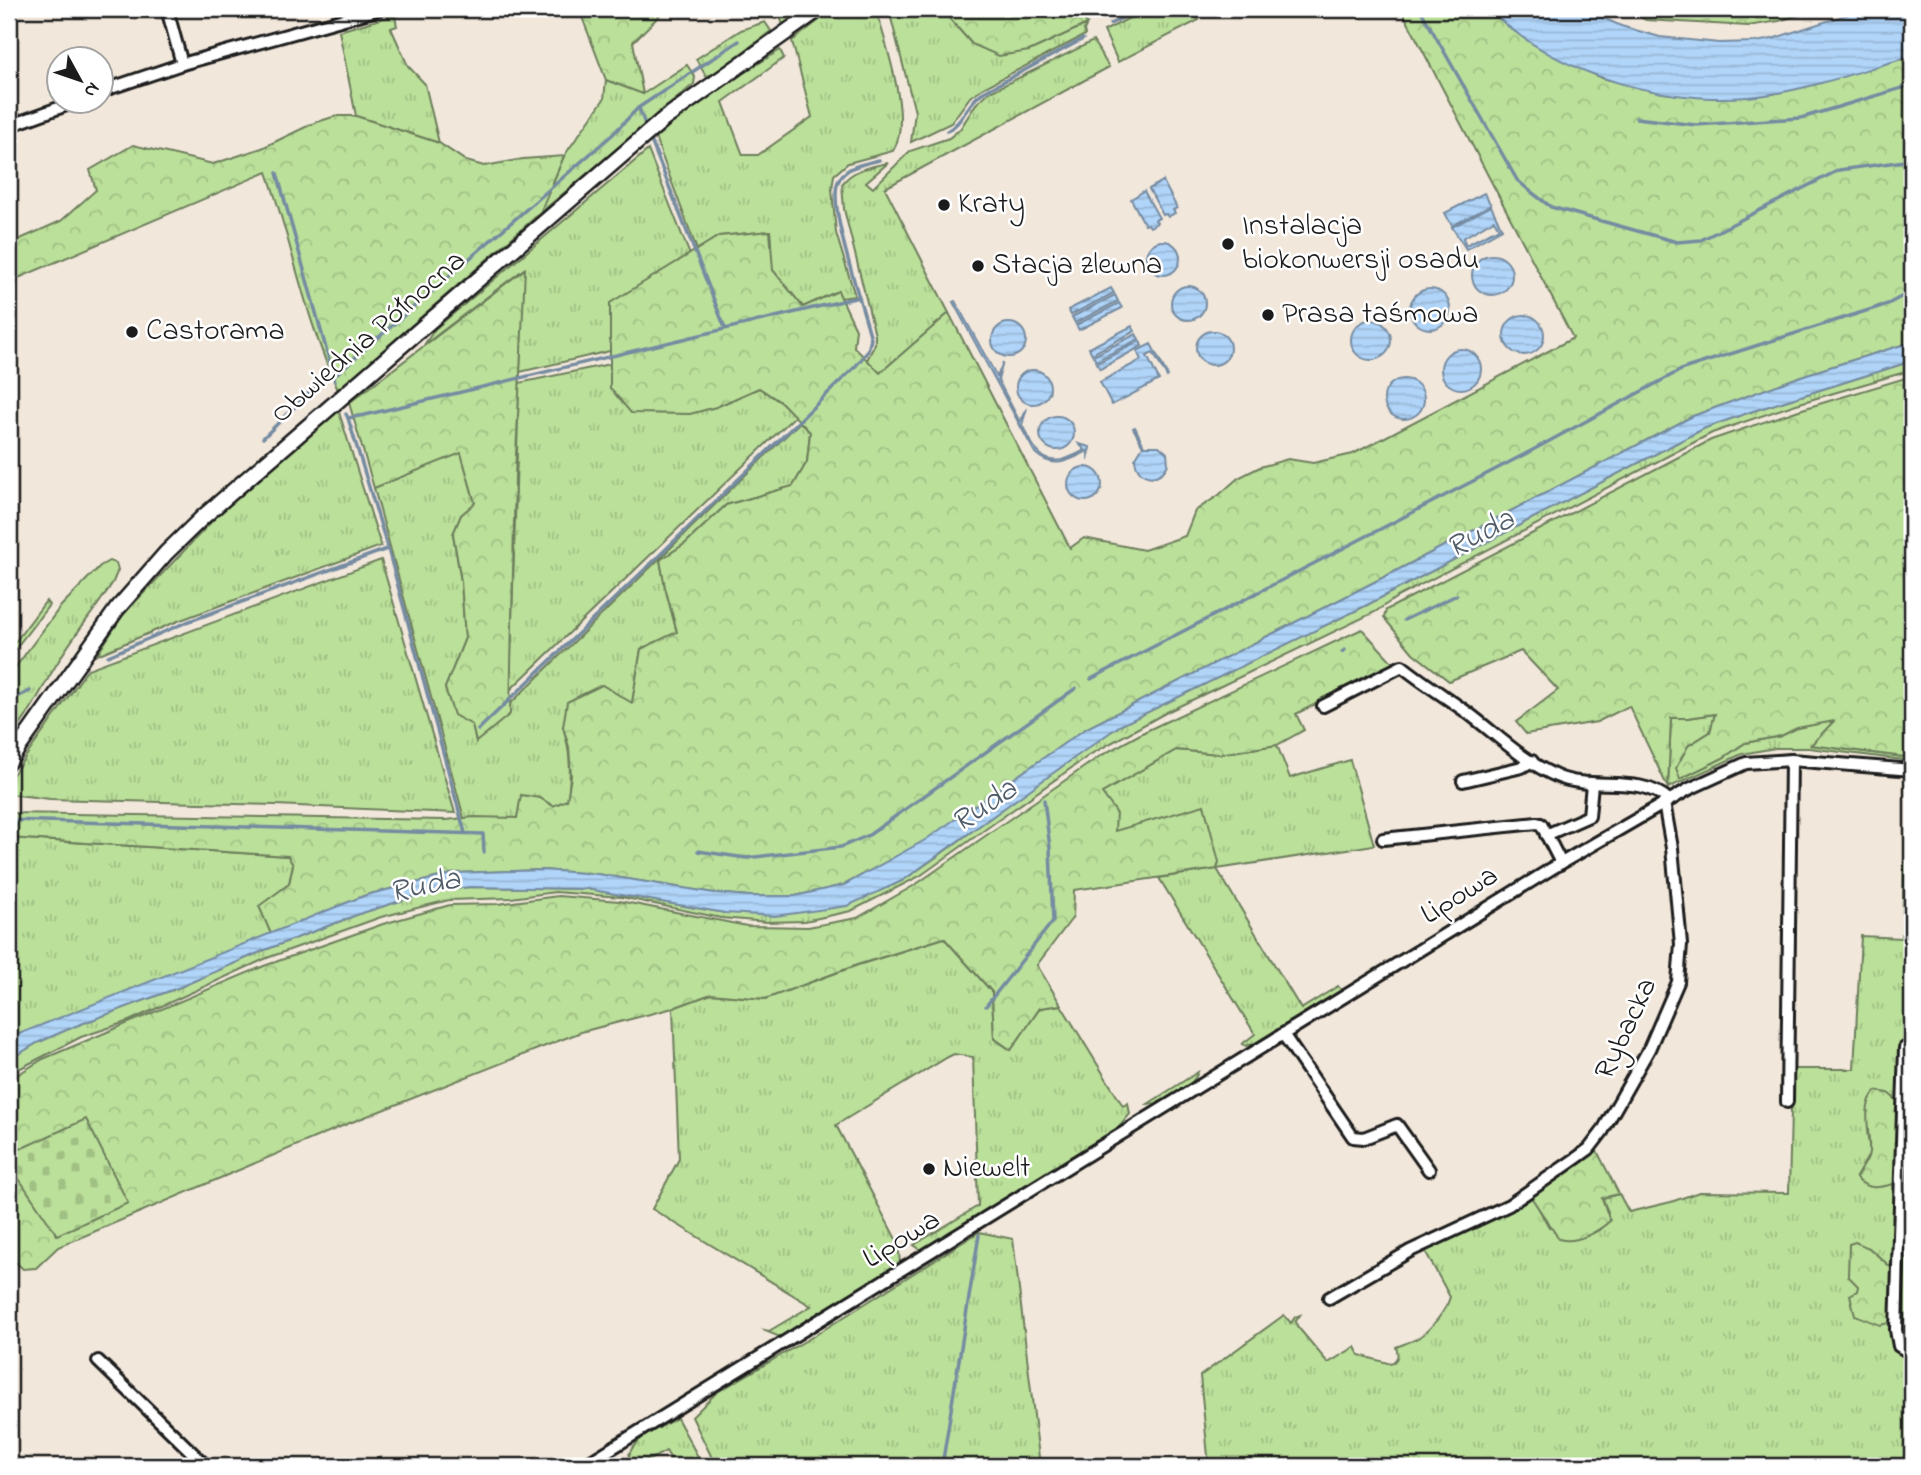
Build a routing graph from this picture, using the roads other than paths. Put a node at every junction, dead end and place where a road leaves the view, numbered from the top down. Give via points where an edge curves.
1 (166, 9) edge
2 (380, 9) edge
3 (819, 9) edge
4 (182, 64) junction
5 (116, 86) edge
6 (46, 113) edge
7 (9, 126) edge
8 (1323, 706) dead end
9 (1791, 760) junction
10 (9, 761) edge
11 (1532, 761) junction
12 (1912, 770) edge
13 (1463, 781) dead end
14 (1592, 785) junction
15 (1666, 802) junction
16 (1546, 835) junction
17 (1383, 839) dead end
18 (1561, 863) junction
19 (1283, 1034) junction
20 (1905, 1048) dead end
21 (1787, 1102) dead end
22 (1429, 1170) dead end
23 (1329, 1298) dead end
24 (1912, 1354) edge
25 (98, 1361) dead end
26 (206, 1466) edge
27 (583, 1466) edge

1 - 4 street
2 - 4 street
3 - 10 main road, Obwiednia Północna via 664,119 203,517 117,609
4 - 5 street
6 - 7 street
8 - 11 street via 1402,666
9 - 12 street
9 - 15 street via 1741,764
9 - 21 street
11 - 13 street
11 - 14 street via 1554,775
14 - 15 street via 1648,787 1660,792
14 - 16 street via 1589,816
15 - 18 street, Lipowa
15 - 23 street, Rybacka via 1681,944 1678,982 1649,1049 1602,1132 1589,1149 1508,1205 1436,1238
16 - 17 street via 1537,823
16 - 18 street
18 - 19 street, Lipowa
19 - 22 street via 1353,1137 1364,1138 1397,1125
19 - 27 street, Lipowa
20 - 24 street via 1896,1330 1899,1346
25 - 26 street

